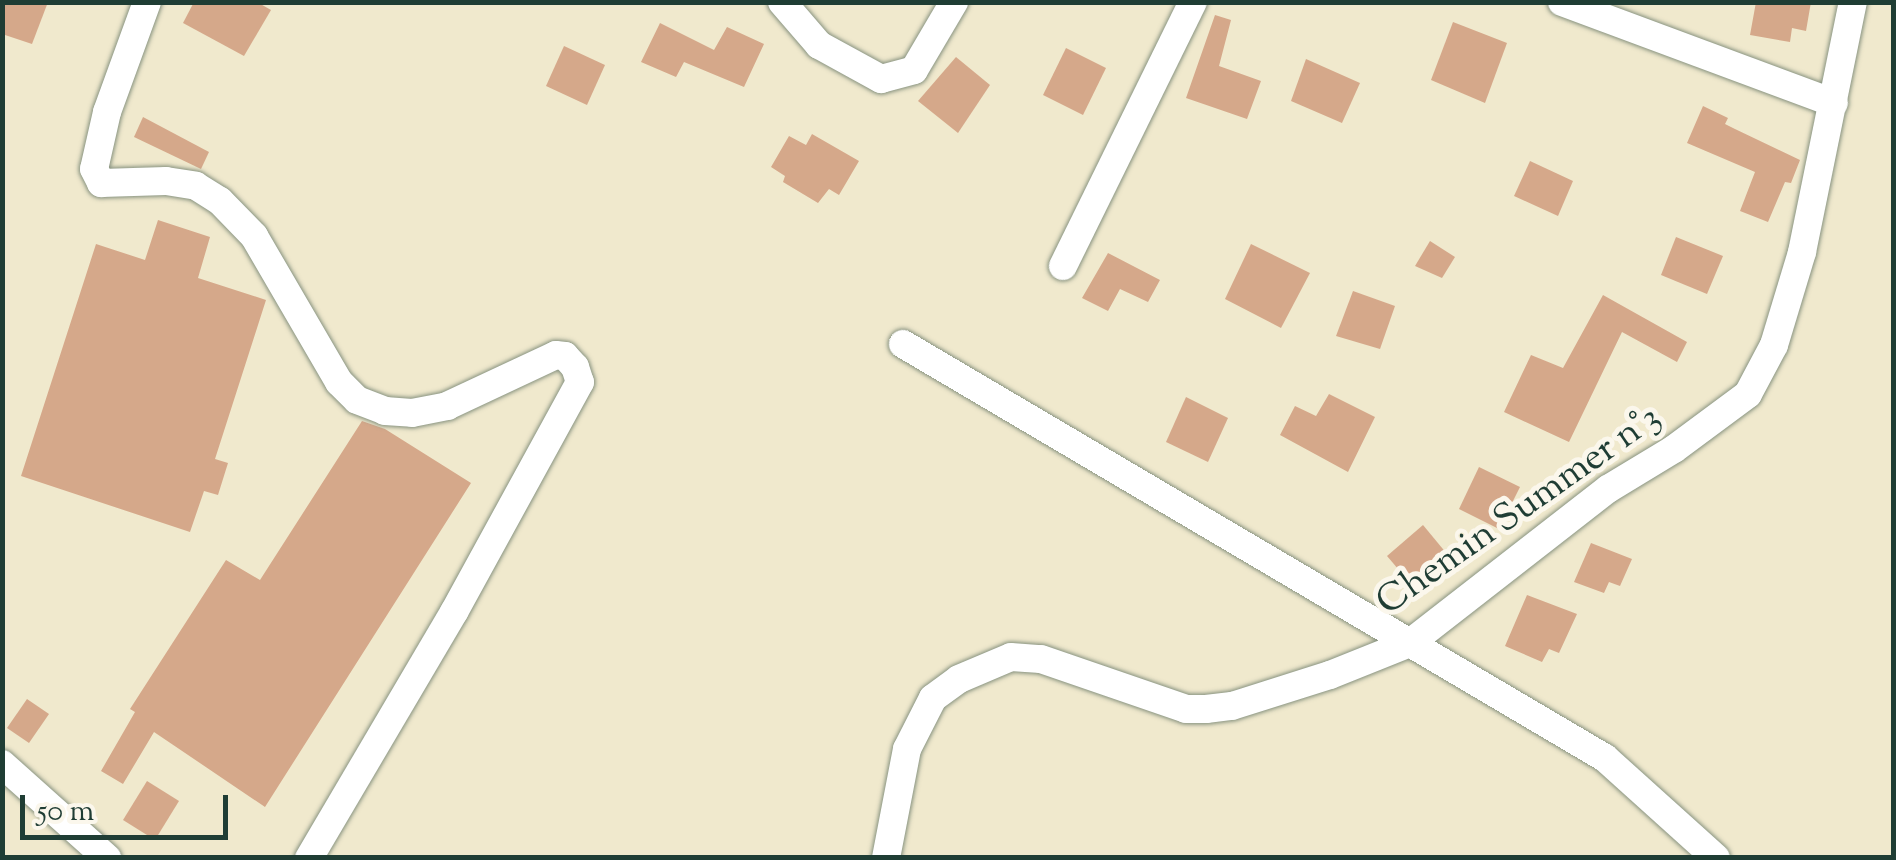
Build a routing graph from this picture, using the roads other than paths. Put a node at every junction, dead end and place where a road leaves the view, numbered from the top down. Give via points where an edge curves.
1 (147, 2) edge
2 (782, 2) edge
3 (954, 2) edge
4 (1193, 2) edge
5 (1562, 2) edge
6 (1853, 2) edge
7 (1834, 104) junction
8 (1062, 266) dead end
9 (903, 344) dead end
10 (1410, 644) junction
11 (2, 764) edge
12 (106, 858) edge
13 (310, 858) edge
14 (886, 858) edge
15 (1716, 858) edge

1 - 13 street via 107,112 94,170 102,183 166,181 196,186 220,201 254,236 339,382 371,406 412,413 447,406 556,355 575,367 580,382
2 - 3 street via 819,45 881,79 914,70
4 - 8 street
5 - 7 street
6 - 7 street, Chemin Summer n°3
7 - 10 street, Chemin Summer n°3 via 1774,345 1748,394 1608,489
9 - 10 street
10 - 14 street, Chemin Summer n°3 via 1232,706 1206,709 1168,703 1041,659 1012,656 986,665 933,698 919,720 906,748
10 - 15 street via 1606,758
11 - 12 street

